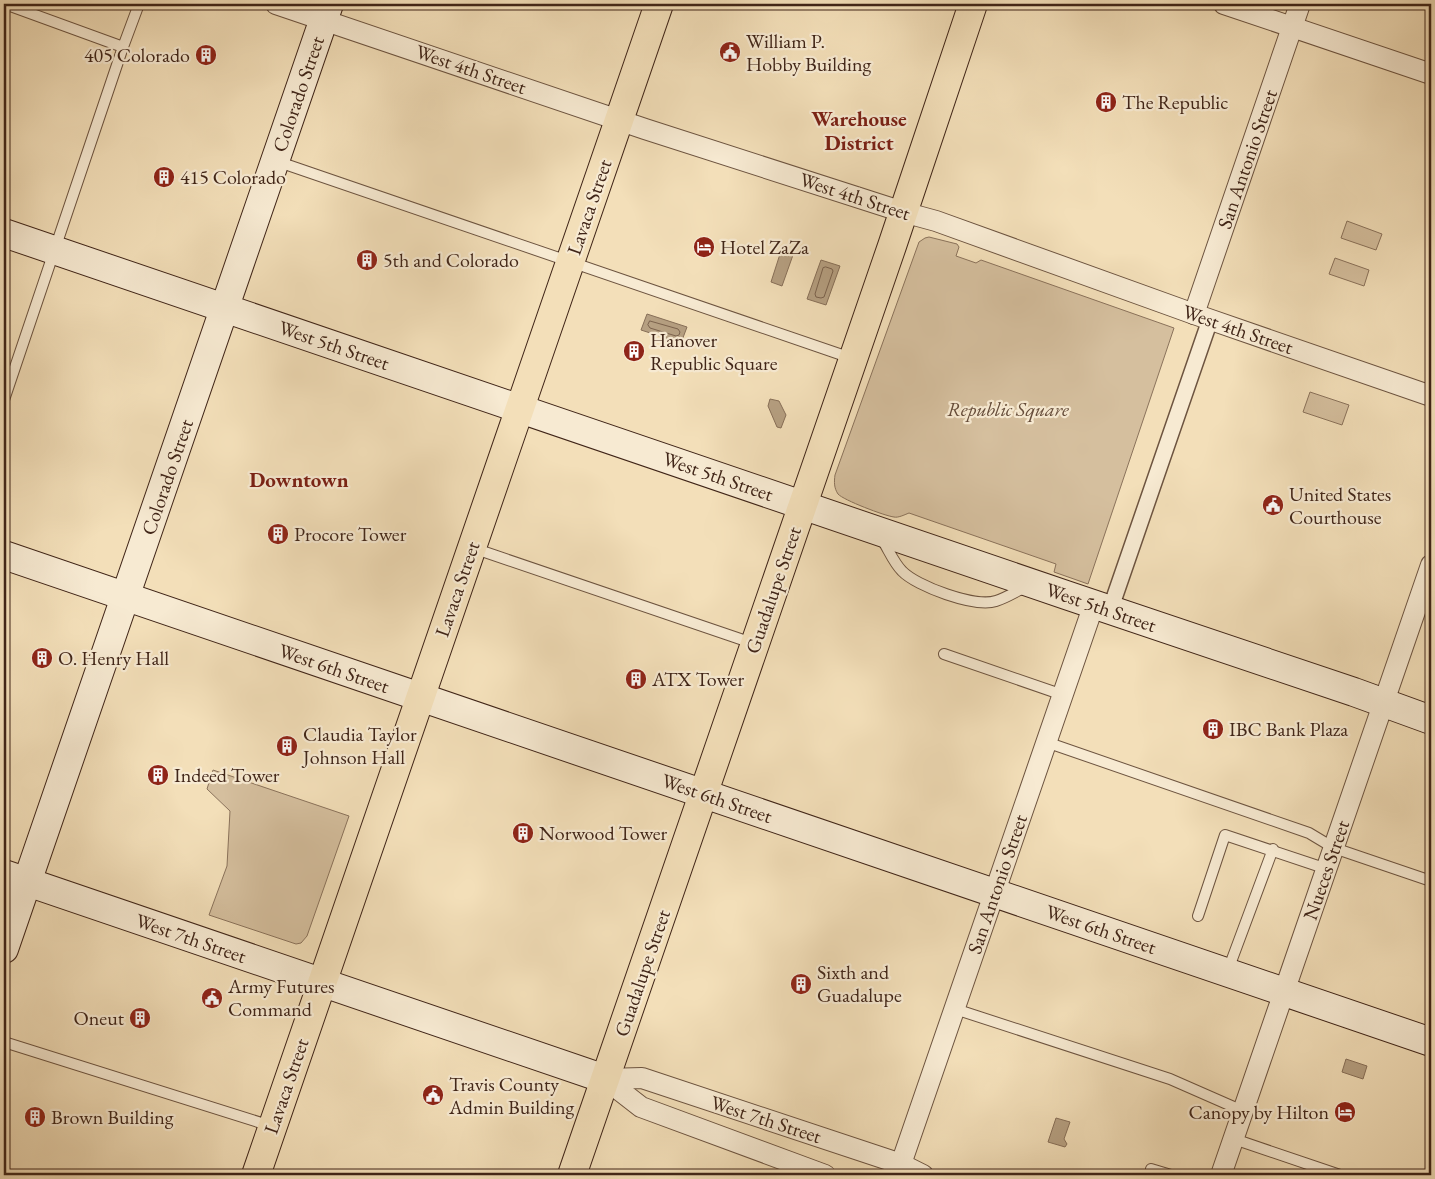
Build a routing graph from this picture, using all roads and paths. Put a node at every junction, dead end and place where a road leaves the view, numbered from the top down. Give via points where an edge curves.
1 (5, 4) edge
2 (139, 4) edge
3 (276, 4) edge
4 (659, 4) edge
5 (973, 4) edge
6 (1224, 4) edge
7 (1300, 4) edge
8 (326, 11) edge
9 (1293, 27) junction
10 (122, 47) junction
11 (1431, 74) edge
12 (619, 120) junction
13 (275, 161) junction
14 (903, 212) junction
15 (4, 233) edge
16 (53, 250) junction
17 (570, 262) junction
18 (224, 308) junction
19 (1202, 317) junction
20 (853, 358) junction
21 (1431, 396) edge
22 (4, 400) edge
23 (519, 409) junction
24 (802, 505) junction
25 (877, 531) junction
26 (472, 548) junction
27 (4, 555) edge
28 (1431, 565) edge
29 (1033, 584) junction
30 (125, 596) junction
31 (1426, 599) edge
32 (1102, 607) junction
33 (755, 644) junction
34 (944, 654) dead end
35 (1062, 695) junction
36 (420, 697) junction
37 (1384, 703) junction
38 (1431, 720) edge
39 (1046, 742) junction
40 (703, 794) junction
41 (1334, 848) junction
42 (1273, 849) junction
43 (1327, 869) junction
44 (15, 878) edge
45 (1431, 881) edge
46 (994, 893) junction
47 (1198, 916) dead end
48 (4, 949) edge
49 (1227, 972) junction
50 (322, 983) junction
51 (1284, 992) junction
52 (954, 1009) junction
53 (4, 1042) edge
54 (1431, 1042) edge
55 (605, 1079) junction
56 (1243, 1111) junction
57 (272, 1126) junction
58 (1234, 1139) junction
59 (901, 1164) junction
60 (1150, 1169) dead end
61 (256, 1175) edge
62 (572, 1175) edge
63 (825, 1175) edge
64 (923, 1175) edge
65 (1171, 1175) edge
66 (1221, 1175) edge
67 (1340, 1175) edge

1 - 10 lane
2 - 10 lane
3 - 8 street, West 4th Street
4 - 12 main road, Lavaca Street
5 - 14 main road, Guadalupe Street
6 - 9 street
7 - 9 street, San Antonio Street
8 - 12 street, West 4th Street
8 - 13 main road, Colorado Street
9 - 11 street
9 - 19 street, San Antonio Street
10 - 16 lane
12 - 14 street, West 4th Street
12 - 17 main road, Lavaca Street
13 - 17 lane
13 - 18 main road, Colorado Street
14 - 19 street, West 4th Street
14 - 20 main road, Guadalupe Street
15 - 16 main road, West 5th Street
16 - 18 main road, West 5th Street
16 - 22 lane
17 - 20 lane
17 - 23 main road, Lavaca Street
18 - 23 main road, West 5th Street
18 - 30 main road, Colorado Street
19 - 21 street, West 4th Street
19 - 32 street
20 - 24 main road, Guadalupe Street
23 - 24 main road, West 5th Street
23 - 26 main road, Lavaca Street
24 - 25 main road, West 5th Street
24 - 33 main road, Guadalupe Street
25 - 29 main road, West 5th Street
25 - 29 lane via 900,569 918,584 968,601 995,602
26 - 33 lane
26 - 36 main road, Lavaca Street
27 - 30 main road, West 6th Street
28 - 31 street, Nueces Street
29 - 32 main road, West 5th Street
30 - 36 main road, West 6th Street
30 - 44 main road, Colorado Street
31 - 37 street, Nueces Street
32 - 35 street, San Antonio Street
32 - 37 main road, West 5th Street
33 - 40 main road, Guadalupe Street
34 - 35 lane
35 - 39 street, San Antonio Street
36 - 40 main road, West 6th Street
36 - 50 main road, Lavaca Street
37 - 38 main road, West 5th Street
37 - 41 street, Nueces Street
39 - 41 lane via 1309,833
39 - 46 street, San Antonio Street
40 - 46 main road, West 6th Street
40 - 55 main road, Guadalupe Street
41 - 43 street, Nueces Street
41 - 45 lane
42 - 43 lane
42 - 47 lane via 1225,835
42 - 49 lane
43 - 51 street, Nueces Street
44 - 48 main road, Colorado Street
44 - 50 main road, West 7th Street
46 - 49 main road, West 6th Street
46 - 52 street, San Antonio Street
49 - 51 main road, West 6th Street
50 - 55 main road, West 7th Street
50 - 57 main road, Lavaca Street
51 - 54 main road, West 6th Street
51 - 56 street, Nueces Street
52 - 56 lane via 1170,1079
52 - 59 street, San Antonio Street
53 - 57 lane
55 - 59 street, West 7th Street via 642,1078
55 - 62 main road, Guadalupe Street
55 - 63 street, West 7th Street via 641,1107
56 - 58 street, Nueces Street
57 - 61 main road, Lavaca Street
58 - 66 street, Nueces Street
58 - 67 lane
59 - 64 street, West 7th Street
60 - 65 lane

